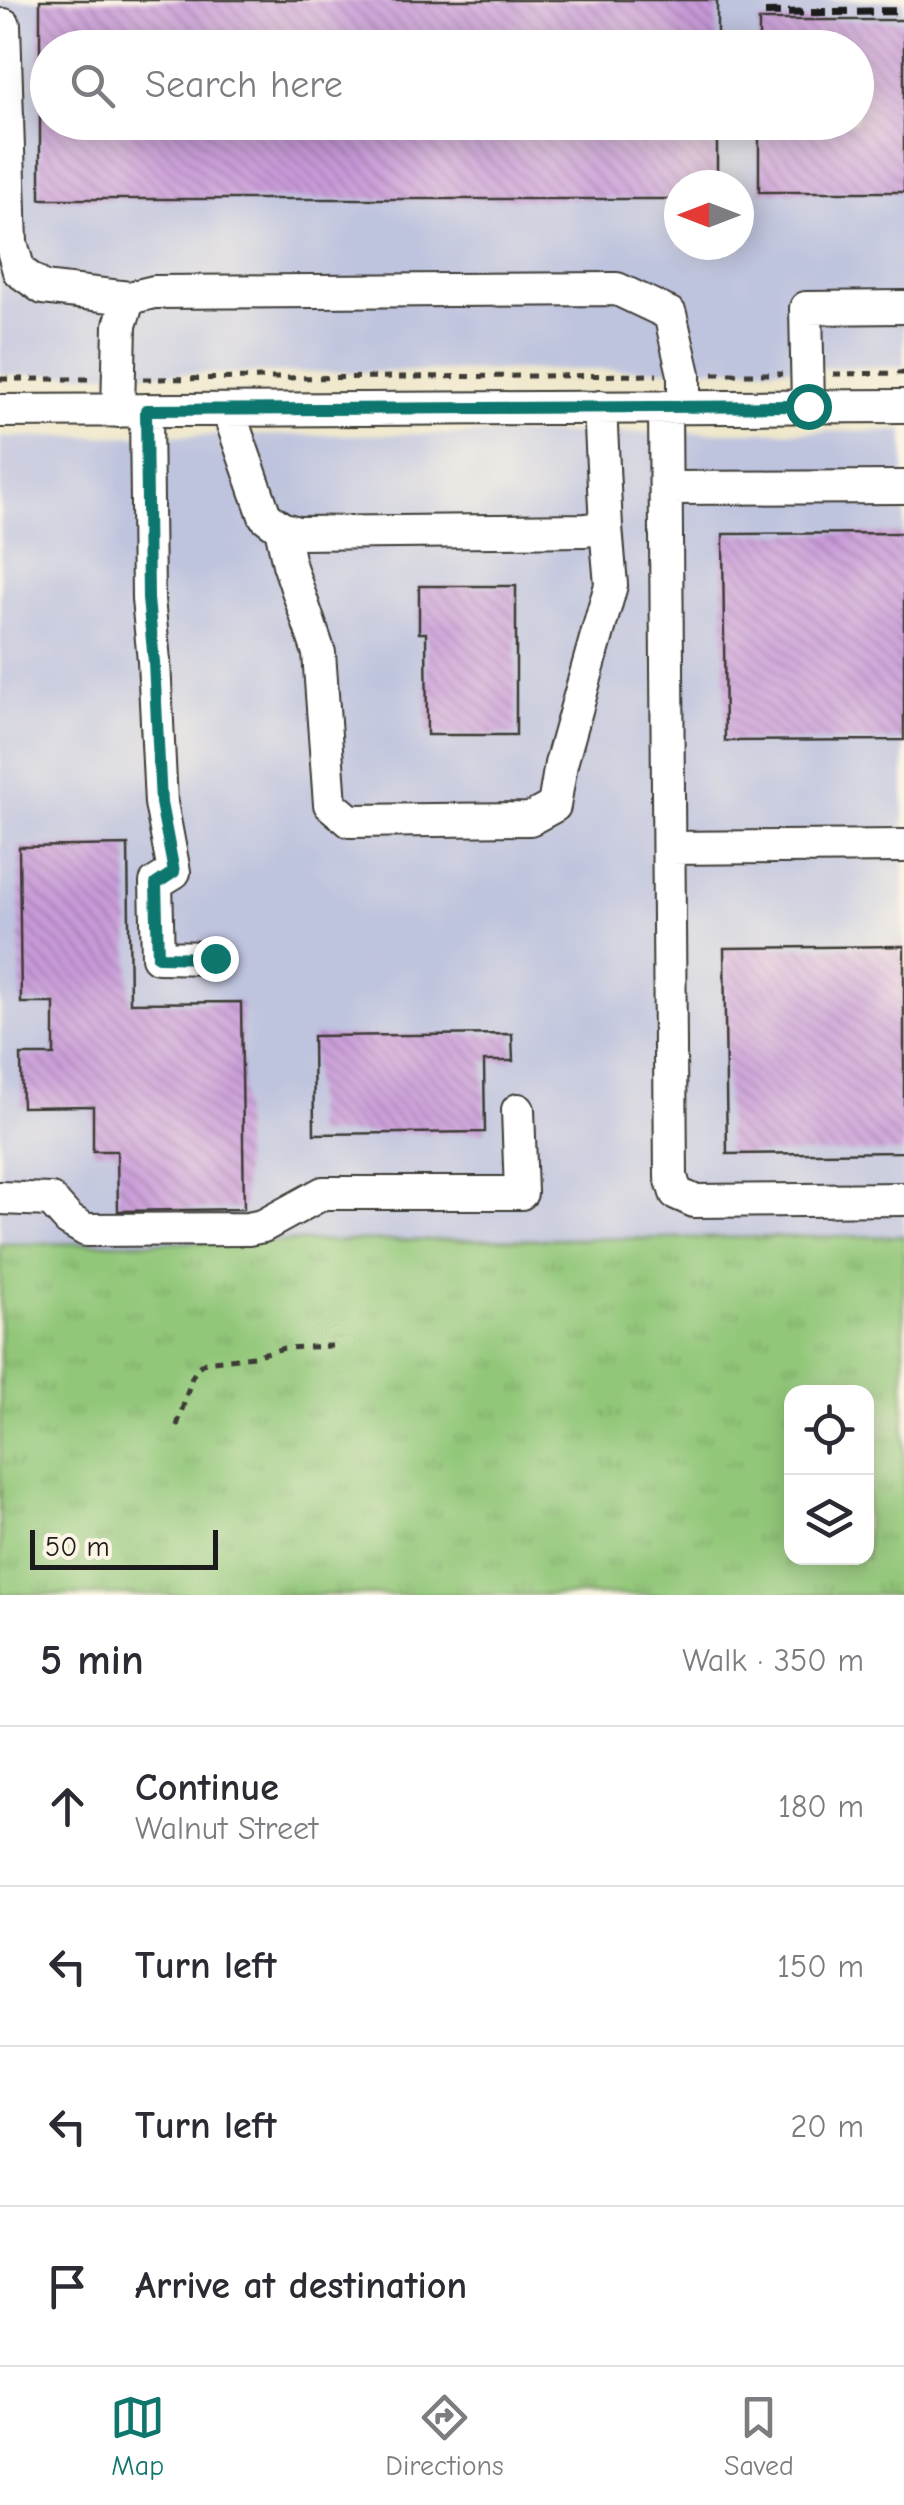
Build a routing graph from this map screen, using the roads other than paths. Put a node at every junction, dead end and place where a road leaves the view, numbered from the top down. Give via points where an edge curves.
1 (4, 25) dead end
2 (129, 298) junction
3 (904, 306) edge
4 (807, 390) junction
5 (678, 396) junction
6 (128, 400) junction
7 (904, 406) edge
8 (600, 408) junction
9 (228, 410) junction
10 (0, 411) edge
11 (904, 487) edge
12 (666, 488) junction
13 (606, 527) junction
14 (280, 528) junction
15 (904, 846) edge
16 (668, 848) junction
17 (215, 958) dead end
18 (518, 1110) dead end
19 (0, 1198) edge
20 (904, 1199) edge

1 - 2 street via 11,244 20,271 43,288
2 - 5 street via 154,292 617,288 670,314
2 - 6 street via 120,326
3 - 4 street via 806,308
4 - 5 street
4 - 7 street
5 - 8 street
5 - 12 street
6 - 9 street
6 - 10 street
6 - 17 street via 161,803 174,872 156,884 158,957
8 - 9 street
8 - 13 street
9 - 14 street via 265,516
11 - 12 street
12 - 16 street
13 - 14 street via 297,534
13 - 14 street via 611,585 554,806 530,819 350,821 330,804 319,654
15 - 16 street
16 - 20 street via 676,1192 694,1200
18 - 19 street via 520,1192 322,1192 248,1229 86,1230 51,1200

